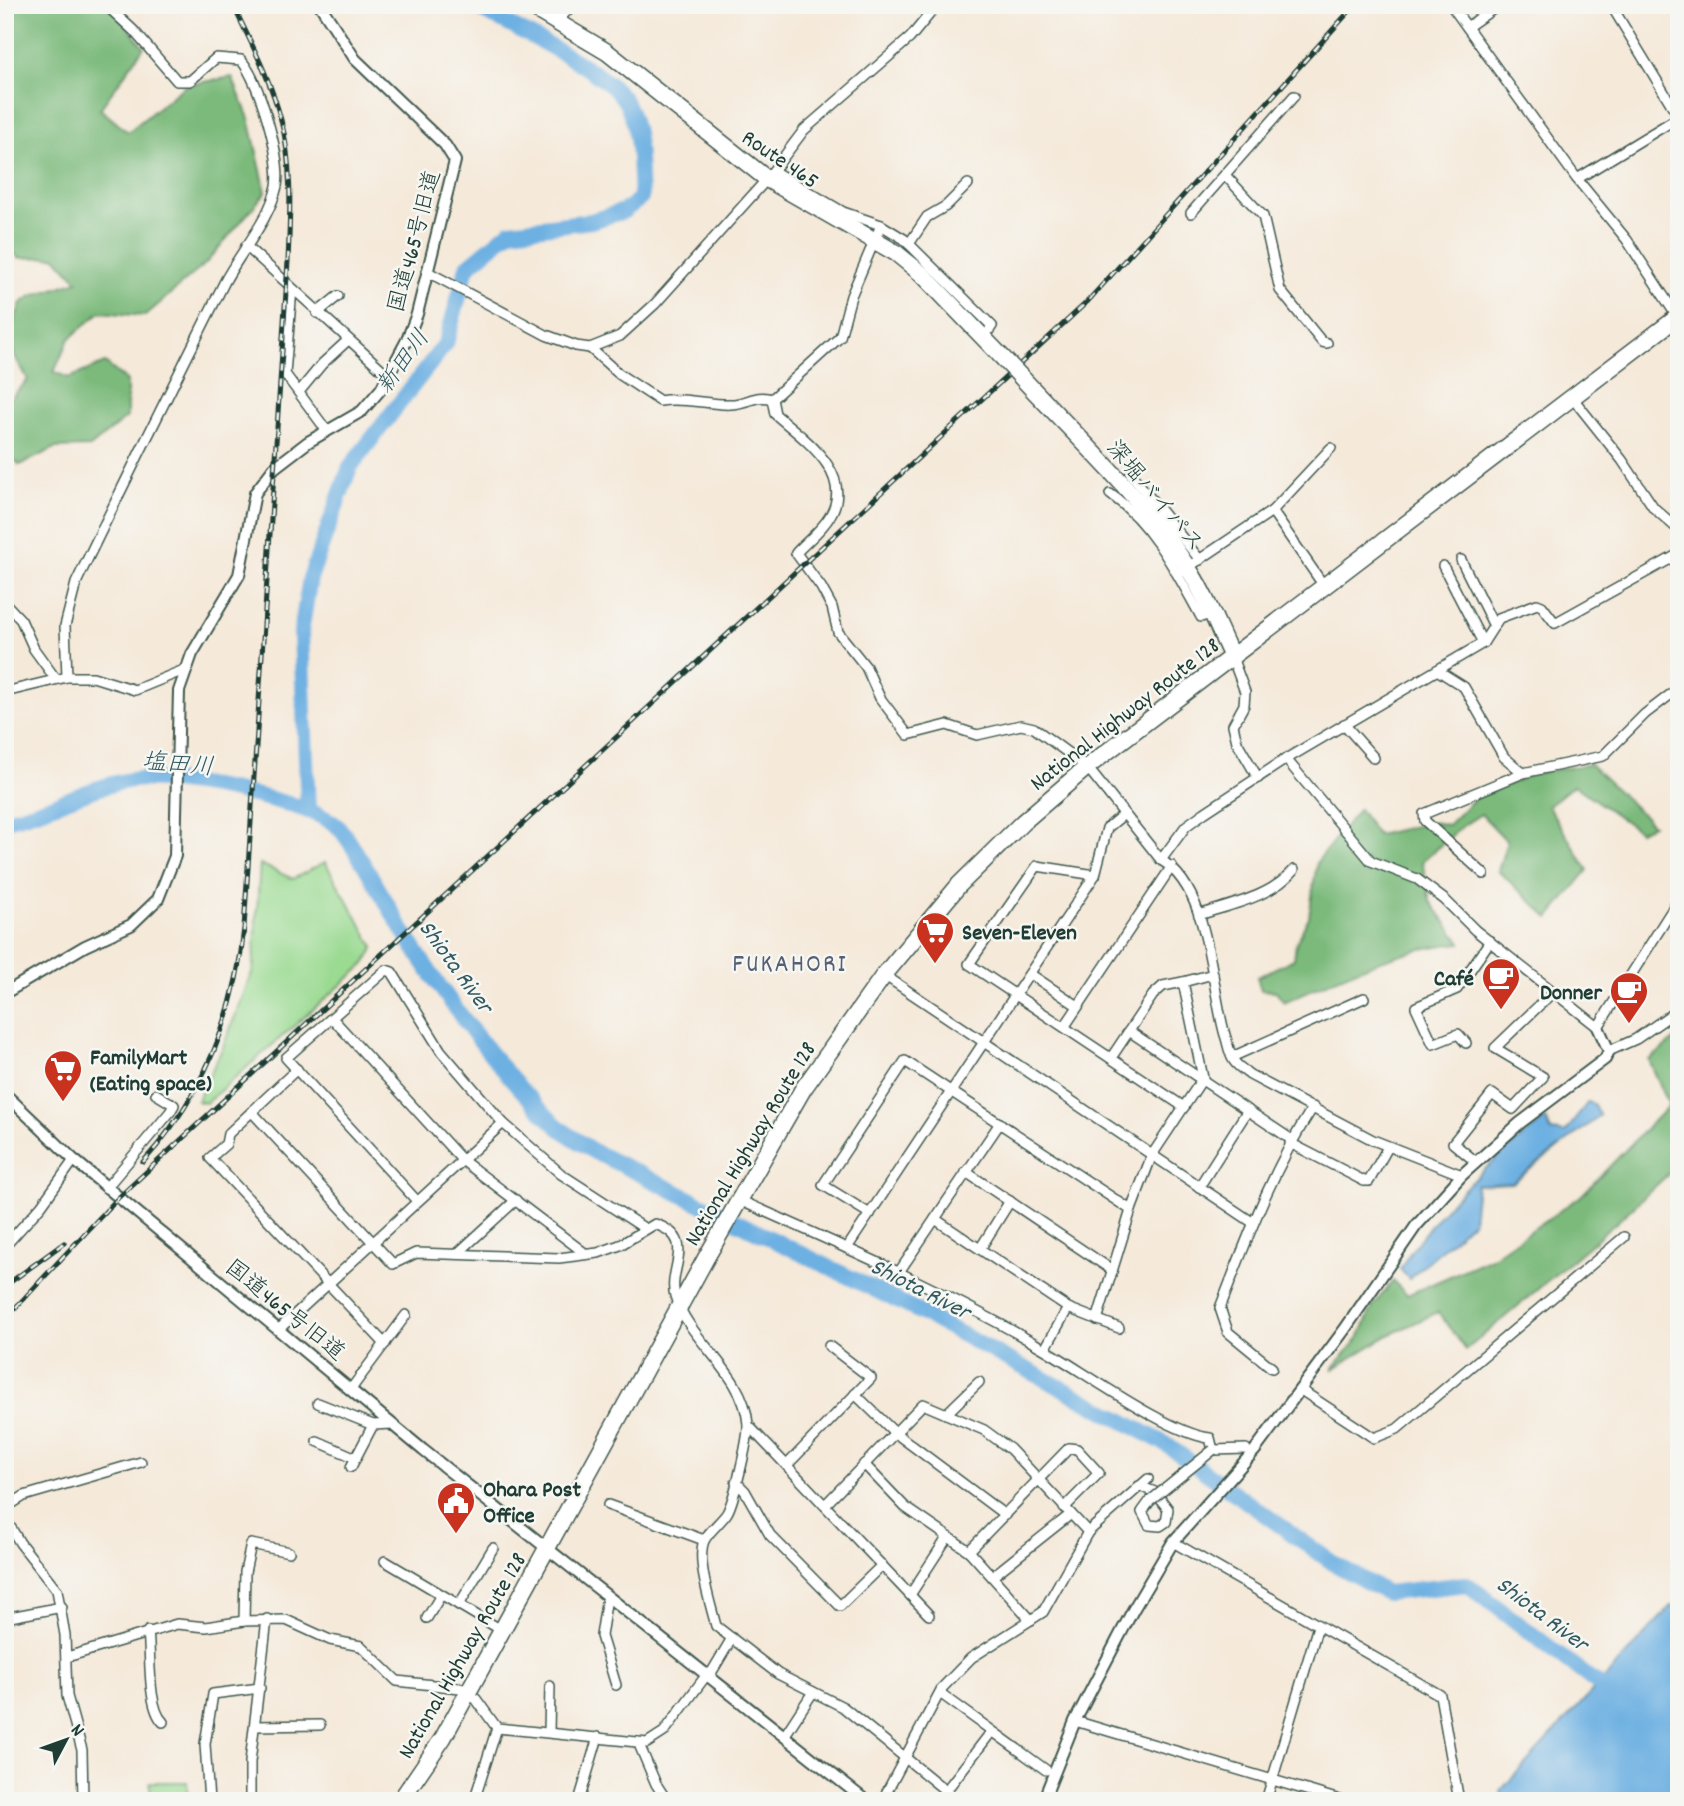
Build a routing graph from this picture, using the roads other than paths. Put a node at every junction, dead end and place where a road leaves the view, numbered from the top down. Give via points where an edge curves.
1 (106, 5) edge
2 (320, 5) edge
3 (528, 5) edge
4 (573, 5) edge
5 (1451, 5) edge
6 (1499, 5) edge
7 (1611, 5) edge
8 (935, 6) edge
9 (557, 21) junction
10 (1467, 27) junction
11 (1294, 96) dead end
12 (1679, 117) edge
13 (770, 175) junction
14 (1224, 175) junction
15 (1577, 179) junction
16 (968, 184) dead end
17 (1191, 213) dead end
18 (877, 232) junction
19 (909, 244) junction
20 (246, 246) junction
21 (428, 272) junction
22 (292, 289) junction
23 (338, 296) dead end
24 (317, 313) junction
25 (1678, 317) edge
26 (990, 330) dead end
27 (347, 341) junction
28 (1328, 343) dead end
29 (590, 348) junction
30 (1002, 356) joint
31 (388, 375) junction
32 (299, 392) junction
33 (1571, 396) junction
34 (772, 399) junction
35 (327, 431) junction
36 (1331, 448) dead end
37 (1131, 474) dead end
38 (1110, 494) dead end
39 (1272, 511) junction
40 (1679, 530) edge
41 (1679, 554) edge
42 (1461, 560) dead end
43 (1443, 566) dead end
44 (1189, 567) junction
45 (1324, 586) junction
46 (5, 603) edge
47 (1494, 626) junction
48 (1483, 643) junction
49 (1232, 657) junction
50 (184, 670) junction
51 (1437, 670) junction
52 (67, 677) junction
53 (55, 678) junction
54 (1679, 688) edge
55 (5, 692) edge
56 (1344, 724) junction
57 (1374, 758) dead end
58 (1286, 759) junction
59 (1087, 767) junction
60 (1523, 773) junction
61 (1258, 778) junction
62 (1124, 814) junction
63 (1161, 860) junction
64 (1172, 866) junction
65 (1294, 870) dead end
66 (1484, 874) dead end
67 (1095, 876) junction
68 (1679, 899) edge
69 (1199, 915) junction
70 (1490, 941) junction
71 (1030, 974) junction
72 (1213, 974) junction
73 (884, 975) junction
74 (1183, 982) junction
75 (1553, 992) junction
76 (5, 993) edge
77 (1016, 995) junction
78 (1364, 998) dead end
79 (1078, 1006) junction
80 (1679, 1009) edge
81 (332, 1018) junction
82 (1065, 1026) junction
83 (1598, 1027) junction
84 (1129, 1031) junction
85 (1466, 1042) dead end
86 (985, 1044) junction
87 (1609, 1051) junction
88 (1232, 1057) junction
89 (1111, 1058) junction
90 (297, 1069) junction
91 (1203, 1078) junction
92 (951, 1093) junction
93 (5, 1094) edge
94 (156, 1094) dead end
95 (1184, 1107) junction
96 (1312, 1107) junction
97 (1248, 1110) junction
98 (252, 1112) junction
99 (503, 1123) junction
100 (1000, 1123) junction
101 (1291, 1142) junction
102 (1388, 1147) junction
103 (1152, 1155) junction
104 (74, 1160) junction
105 (462, 1160) junction
106 (1476, 1163) junction
107 (966, 1171) junction
108 (1462, 1175) junction
109 (1199, 1187) junction
110 (106, 1188) junction
111 (516, 1200) junction
112 (739, 1200) junction
113 (418, 1201) junction
114 (1010, 1201) junction
115 (1131, 1210) junction
116 (870, 1214) junction
117 (935, 1219) junction
118 (1252, 1222) junction
119 (644, 1228) junction
120 (1624, 1237) dead end
121 (373, 1242) junction
122 (5, 1246) edge
123 (847, 1248) junction
124 (980, 1249) junction
125 (457, 1254) junction
126 (586, 1254) junction
127 (1112, 1270) junction
128 (899, 1272) junction
129 (328, 1284) junction
130 (1068, 1308) junction
131 (679, 1309) junction
132 (407, 1315) dead end
133 (1097, 1320) junction
134 (1119, 1328) dead end
135 (278, 1330) junction
136 (385, 1344) junction
137 (829, 1346) dead end
138 (1045, 1349) junction
139 (1272, 1368) dead end
140 (979, 1382) dead end
141 (351, 1389) junction
142 (1301, 1390) junction
143 (855, 1394) junction
144 (318, 1403) dead end
145 (946, 1414) junction
146 (392, 1424) junction
147 (373, 1425) junction
148 (748, 1425) junction
149 (894, 1432) junction
150 (317, 1441) dead end
151 (1213, 1450) junction
152 (1250, 1450) junction
153 (141, 1462) dead end
154 (864, 1464) junction
155 (787, 1465) junction
156 (1148, 1479) dead end
157 (1038, 1481) junction
158 (736, 1482) junction
159 (1139, 1486) junction
160 (608, 1504) dead end
161 (825, 1505) junction
162 (5, 1508) edge
163 (1068, 1511) junction
164 (1005, 1515) junction
165 (5, 1518) edge
166 (1088, 1532) junction
167 (947, 1538) junction
168 (704, 1540) junction
169 (1173, 1542) junction
170 (493, 1548) dead end
171 (548, 1548) junction
172 (969, 1550) junction
173 (289, 1552) dead end
174 (384, 1561) dead end
175 (882, 1565) junction
176 (993, 1576) junction
177 (441, 1595) junction
178 (911, 1595) junction
179 (607, 1597) junction
180 (459, 1605) junction
181 (62, 1607) junction
182 (929, 1615) dead end
183 (5, 1618) edge
184 (427, 1618) dead end
185 (267, 1619) junction
186 (1031, 1620) junction
187 (244, 1621) junction
188 (1318, 1626) junction
189 (148, 1631) junction
190 (503, 1631) junction
191 (732, 1638) junction
192 (66, 1657) junction
193 (709, 1674) junction
194 (616, 1685) dead end
195 (550, 1686) dead end
196 (260, 1688) junction
197 (469, 1692) junction
198 (813, 1692) junction
199 (940, 1693) junction
200 (1075, 1721) junction
201 (163, 1722) dead end
202 (320, 1725) dead end
203 (255, 1726) junction
204 (497, 1728) junction
205 (992, 1731) junction
206 (549, 1732) junction
207 (785, 1735) junction
208 (598, 1737) junction
209 (638, 1742) junction
210 (905, 1755) junction
211 (1046, 1770) dead end
212 (1273, 1780) junction
213 (946, 1791) junction
214 (83, 1801) edge
215 (209, 1801) edge
216 (250, 1801) edge
217 (400, 1801) edge
218 (474, 1801) edge
219 (579, 1801) edge
220 (667, 1801) edge
221 (866, 1801) edge
222 (882, 1801) edge
223 (939, 1801) edge
224 (1043, 1801) edge
225 (1266, 1801) edge
226 (1343, 1801) edge
227 (1459, 1801) edge

1 - 20 street via 177,81 190,81 216,58 235,59 246,66 261,104 278,178
2 - 21 street, 国道465号旧道 via 355,59 446,145 455,161
3 - 9 highway, Route 465
4 - 9 street
5 - 10 street
6 - 10 street
7 - 12 street
8 - 13 street via 910,38 804,130
9 - 13 highway, Route 465 via 635,73 730,153
10 - 15 street
11 - 14 street
12 - 15 street
13 - 18 highway, Route 465 via 792,196
13 - 29 street via 634,326
14 - 17 street
14 - 28 street via 1264,216 1280,290 1322,342
15 - 25 street via 1627,240
16 - 19 street via 928,217
18 - 19 street
18 - 30 highway, Route 465
18 - 34 street via 840,337
19 - 26 street via 955,286 992,326
20 - 22 street
20 - 52 street via 76,583 65,626
21 - 29 street via 546,335
21 - 31 street, 国道465号旧道 via 407,340
22 - 24 street
22 - 32 street via 285,374
23 - 24 street
24 - 27 street
25 - 33 highway, National Highway Route 128
27 - 31 street
27 - 32 street
29 - 34 street via 660,401 676,398 737,404 755,397
30 - 44 highway, 深堀バイパス, bridge via 1140,505
31 - 35 street, 国道465号旧道 via 372,402
32 - 35 street
33 - 40 street via 1654,508
33 - 45 highway, National Highway Route 128
34 - 59 street via 775,414 811,444 835,484 830,517 796,552 832,607 838,632 908,735 947,725 977,734 1021,725 1034,728
35 - 50 street, 国道465号旧道 via 290,454 263,479 255,493 239,575
36 - 39 street
37 - 44 street
38 - 44 street
39 - 44 street
39 - 45 street
41 - 47 street via 1555,623 1542,606 1531,604 1499,618
42 - 47 street
43 - 48 street
44 - 49 highway, 深堀バイパス
45 - 49 highway, National Highway Route 128
46 - 53 street
47 - 48 street
48 - 51 street
49 - 59 highway, National Highway Route 128
49 - 61 street via 1245,692 1244,705 1233,725 1237,742
50 - 52 street via 135,690 93,677
50 - 76 street, 国道465号旧道 via 178,691 173,868 151,908 131,925
51 - 56 street
51 - 60 street via 1464,687 1504,757
52 - 53 street
53 - 55 street
54 - 60 street via 1644,713 1603,756
56 - 57 street
56 - 58 street
58 - 61 street
58 - 70 street via 1371,861 1417,879
59 - 62 street
59 - 73 highway, National Highway Route 128 via 959,886
60 - 66 street via 1424,814 1425,821
61 - 63 street via 1186,826
62 - 63 street
62 - 67 street via 1107,828
63 - 64 street
64 - 69 street
64 - 79 street
65 - 69 street via 1282,884
67 - 71 street
67 - 77 street via 1037,866 970,964
68 - 83 street
69 - 72 street
70 - 75 street
70 - 85 street via 1457,989 1416,1007 1433,1044 1458,1034
71 - 77 street
71 - 79 street
72 - 74 street
72 - 88 street
73 - 86 street
73 - 112 highway, National Highway Route 128 via 803,1089
74 - 84 street via 1163,986 1153,995
74 - 91 street
75 - 83 street
75 - 106 street via 1495,1048 1543,1077 1513,1109 1492,1094 1453,1143
77 - 82 street
77 - 86 street
78 - 88 street
79 - 82 street
80 - 87 street via 1636,1039
81 - 90 street via 286,1058
81 - 99 street via 386,970 392,972 442,1052
81 - 105 street
82 - 89 street
83 - 87 street
84 - 89 street
84 - 91 street
86 - 92 street
86 - 103 street
87 - 106 street via 1598,1067 1520,1123
88 - 96 street via 1250,1075
89 - 95 street
90 - 98 street
90 - 113 street
91 - 95 street
91 - 97 street
92 - 100 street
92 - 116 street
92 - 116 street via 905,1061 823,1185
93 - 104 street, 国道465号旧道
94 - 110 street via 174,1105
95 - 103 street
96 - 101 street
96 - 102 street
97 - 101 street
97 - 109 street
98 - 121 street
98 - 129 street via 210,1158
99 - 105 street
99 - 119 street via 561,1174
100 - 107 street
100 - 115 street
101 - 102 street via 1364,1181 1369,1181
101 - 118 street
102 - 108 street
103 - 109 street
103 - 115 street
104 - 110 street, 国道465号旧道
104 - 122 street
105 - 111 street
105 - 113 street
106 - 108 street
107 - 114 street
107 - 117 street
108 - 142 street via 1416,1226
109 - 118 street
110 - 135 street, 国道465号旧道
111 - 125 street
111 - 126 street
112 - 123 street
112 - 131 highway, National Highway Route 128
113 - 121 street
114 - 124 street
114 - 127 street
115 - 127 street
116 - 123 street
117 - 124 street
117 - 128 street
118 - 139 street via 1220,1308 1228,1332
119 - 126 street via 621,1245
119 - 131 street via 665,1227 677,1240 680,1261 673,1283
120 - 142 street via 1397,1429 1374,1438
121 - 125 street via 393,1264 416,1253
121 - 129 street
123 - 128 street
124 - 130 street
125 - 126 street via 558,1258
127 - 133 street
128 - 138 street
129 - 135 street
129 - 136 street
130 - 133 street
130 - 138 street
131 - 148 street via 738,1392
131 - 171 highway, National Highway Route 128
132 - 136 street
133 - 134 street
135 - 141 street, 国道465号旧道
136 - 141 street
137 - 143 street via 870,1378
138 - 151 street via 1171,1423 1210,1438
140 - 145 street
141 - 146 street, 国道465号旧道
142 - 152 street
143 - 149 street
143 - 155 street
144 - 147 street
145 - 149 street via 923,1404
145 - 157 street via 984,1430 1010,1449
146 - 147 street
146 - 171 street, 国道465号旧道
147 - 150 street via 353,1462 330,1442
148 - 155 street
148 - 158 street
149 - 154 street
149 - 164 street
151 - 152 street
151 - 159 street, bridge via 1150,1501 1142,1513 1144,1520 1160,1526 1166,1522 1168,1509 1155,1492
152 - 169 street
153 - 162 street via 24,1496
154 - 161 street
154 - 167 street via 905,1507
155 - 161 street
156 - 159 street
157 - 163 street
157 - 163 street via 1069,1448 1077,1449 1099,1472
157 - 164 street
158 - 168 street via 729,1510
158 - 175 street via 770,1535 840,1606
159 - 166 street
160 - 168 street
161 - 175 street
163 - 166 street
163 - 176 street
164 - 172 street
165 - 181 street via 57,1590
166 - 186 street via 1043,1612
167 - 172 street
167 - 178 street
168 - 191 street via 703,1565 716,1626
169 - 188 street
169 - 200 street
170 - 180 street
171 - 179 street, 国道465号旧道
171 - 190 highway, National Highway Route 128
172 - 176 street
173 - 187 street via 251,1544
174 - 177 street
175 - 178 street
176 - 186 street
177 - 180 street
177 - 184 street
178 - 182 street
179 - 193 street, 国道465号旧道
179 - 194 street via 601,1636
180 - 190 street
181 - 183 street
181 - 192 street
185 - 187 street
185 - 196 street
185 - 197 street via 296,1622 330,1640 360,1646 397,1681
186 - 199 street via 971,1658
187 - 189 street via 206,1627 177,1624
188 - 212 street
188 - 227 street via 1440,1695
189 - 192 street
189 - 201 street via 152,1697 156,1716
190 - 197 highway, National Highway Route 128
191 - 193 street
191 - 198 street via 770,1668
192 - 214 street via 67,1696 82,1750
193 - 207 street, 国道465号旧道
193 - 209 street via 664,1732 654,1741
195 - 206 street
196 - 203 street
196 - 215 street via 213,1694 205,1744
197 - 204 street
197 - 217 highway, National Highway Route 128
198 - 207 street
198 - 210 street via 842,1706
199 - 205 street
199 - 210 street
200 - 212 street
200 - 224 street
202 - 203 street
203 - 216 street
204 - 206 street
204 - 218 street
205 - 211 street
205 - 213 street
206 - 208 street
207 - 221 street, 国道465号旧道
208 - 209 street
208 - 219 street
209 - 220 street
210 - 213 street
210 - 222 street
212 - 225 street
212 - 226 street
213 - 223 street

